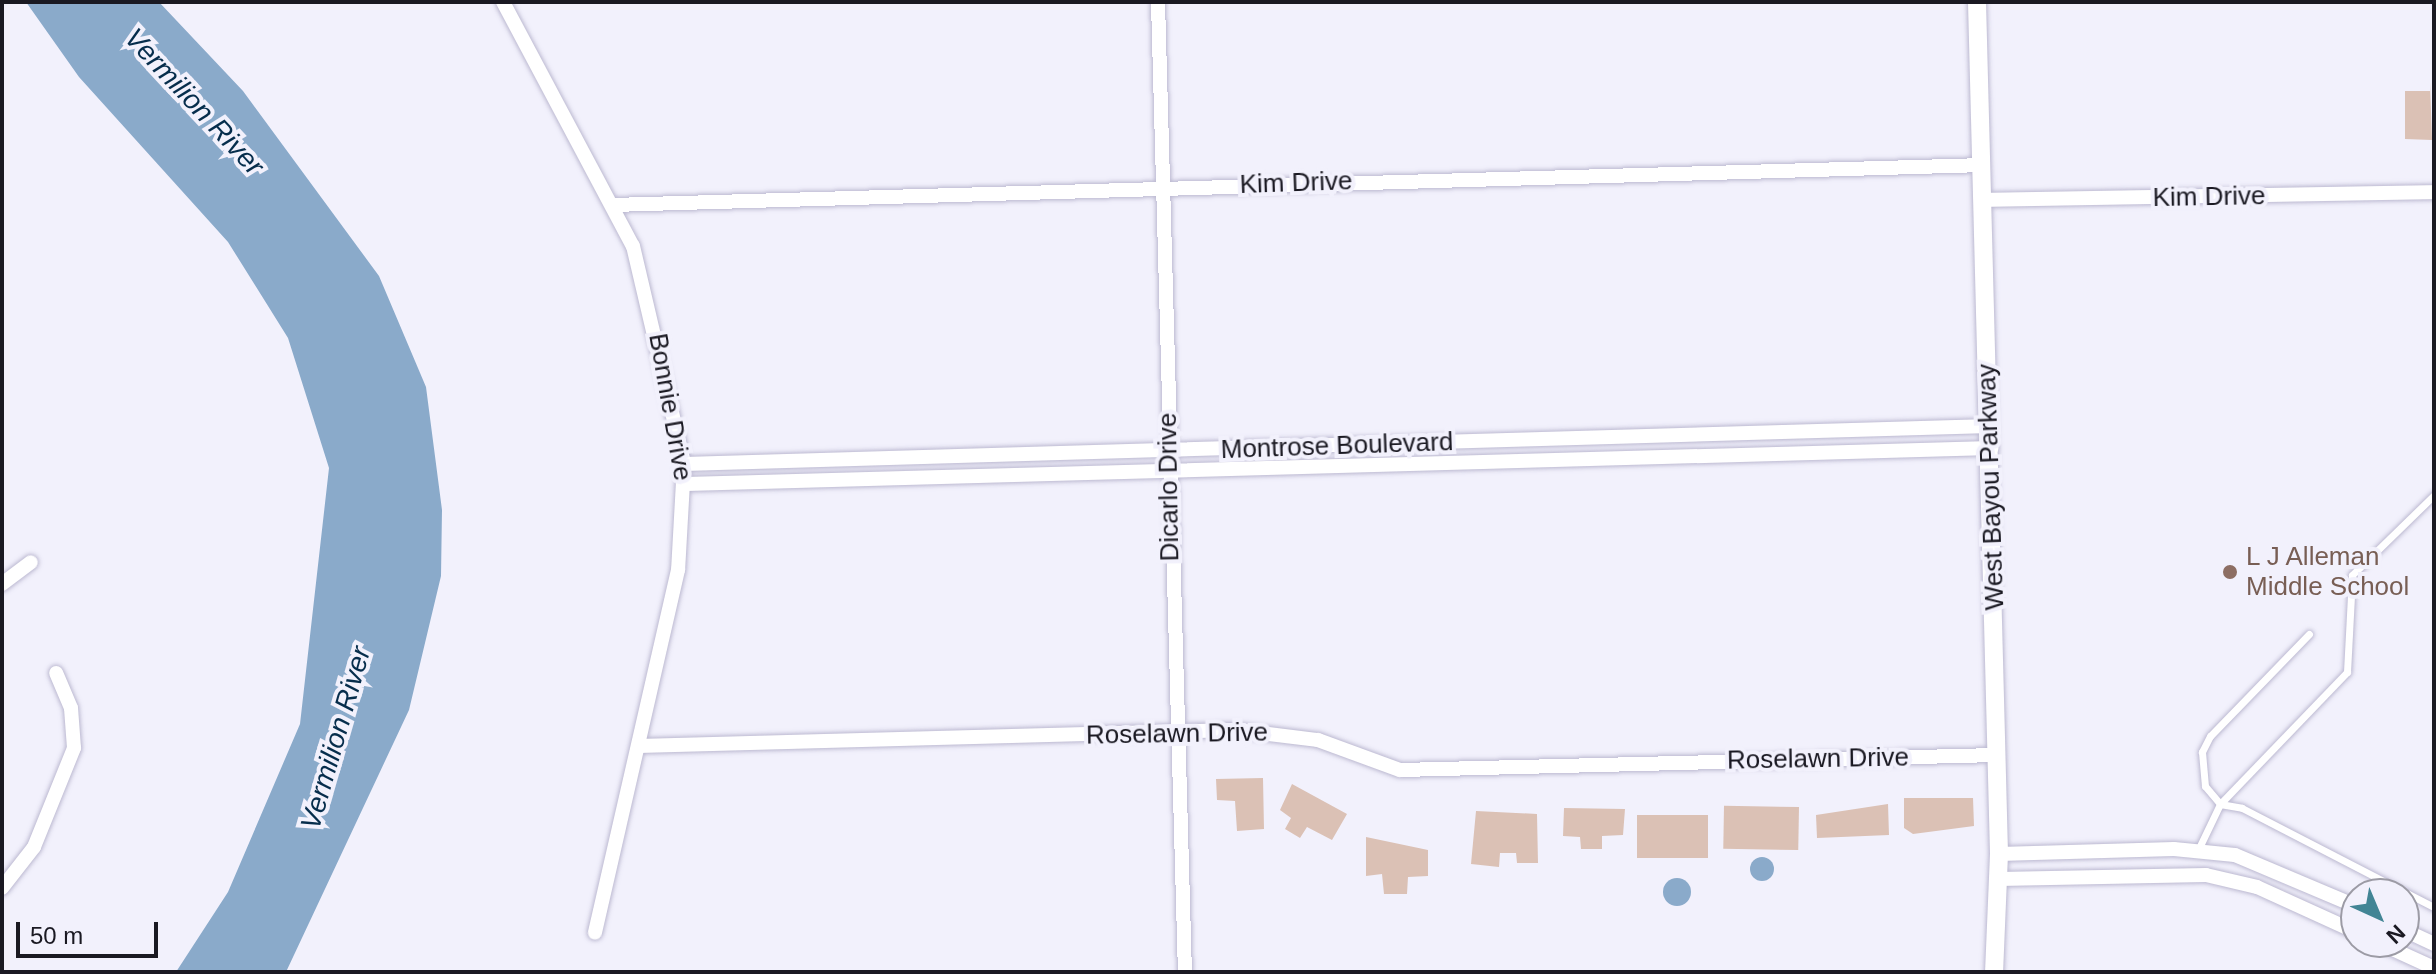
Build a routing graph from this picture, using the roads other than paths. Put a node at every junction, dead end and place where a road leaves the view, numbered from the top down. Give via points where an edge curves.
1 (503, 2) edge
2 (1158, 2) edge
3 (1977, 2) edge
4 (1982, 165) junction
5 (1162, 187) junction
6 (2434, 192) edge
7 (1984, 200) junction
8 (612, 205) junction
9 (1990, 426) junction
10 (1992, 448) junction
11 (1170, 451) junction
12 (684, 464) junction
13 (1170, 469) junction
14 (686, 484) junction
15 (2434, 495) edge
16 (31, 562) dead end
17 (2, 584) edge
18 (2309, 634) dead end
19 (56, 673) dead end
20 (1177, 732) junction
21 (638, 746) junction
22 (1997, 755) junction
23 (2220, 804) junction
24 (2203, 851) junction
25 (1999, 854) junction
26 (2206, 875) junction
27 (1999, 879) junction
28 (2, 888) edge
29 (2340, 899) edge
30 (2434, 907) edge
31 (2340, 923) edge
32 (595, 933) dead end
33 (2412, 958) edge
34 (2434, 968) edge
35 (1185, 972) edge
36 (1994, 972) edge

1 - 8 street, Bonnie Drive
2 - 5 street, Dicarlo Drive
3 - 4 street, West Bayou Parkway
4 - 5 street, Kim Drive
4 - 7 street, West Bayou Parkway
5 - 8 street, Kim Drive
5 - 11 street, Dicarlo Drive
6 - 7 street, Kim Drive
7 - 9 street, West Bayou Parkway
8 - 12 street, Bonnie Drive via 642,276
9 - 10 street, West Bayou Parkway
9 - 11 street, Montrose Boulevard
10 - 13 street, Montrose Boulevard
10 - 22 street, West Bayou Parkway
11 - 12 street, Montrose Boulevard
11 - 13 street, Dicarlo Drive
12 - 14 street, Bonnie Drive
13 - 14 street, Montrose Boulevard
13 - 20 street, Dicarlo Drive
14 - 21 street, Bonnie Drive via 678,570
15 - 23 lane via 2352,575 2347,672
16 - 17 street
18 - 23 lane via 2202,752 2205,786
19 - 28 street via 71,708 74,748 34,847
20 - 21 street, Roselawn Drive
20 - 22 street, Roselawn Drive via 1292,734 1400,770
20 - 35 street, Dicarlo Drive
21 - 32 street, Bonnie Drive
22 - 25 street, West Bayou Parkway
23 - 24 lane
23 - 30 lane via 2242,808
24 - 25 street
24 - 26 street
24 - 29 street via 2264,863
25 - 27 street, West Bayou Parkway
26 - 27 street
26 - 31 street via 2257,887
27 - 36 street, West Bayou Parkway
33 - 34 street

